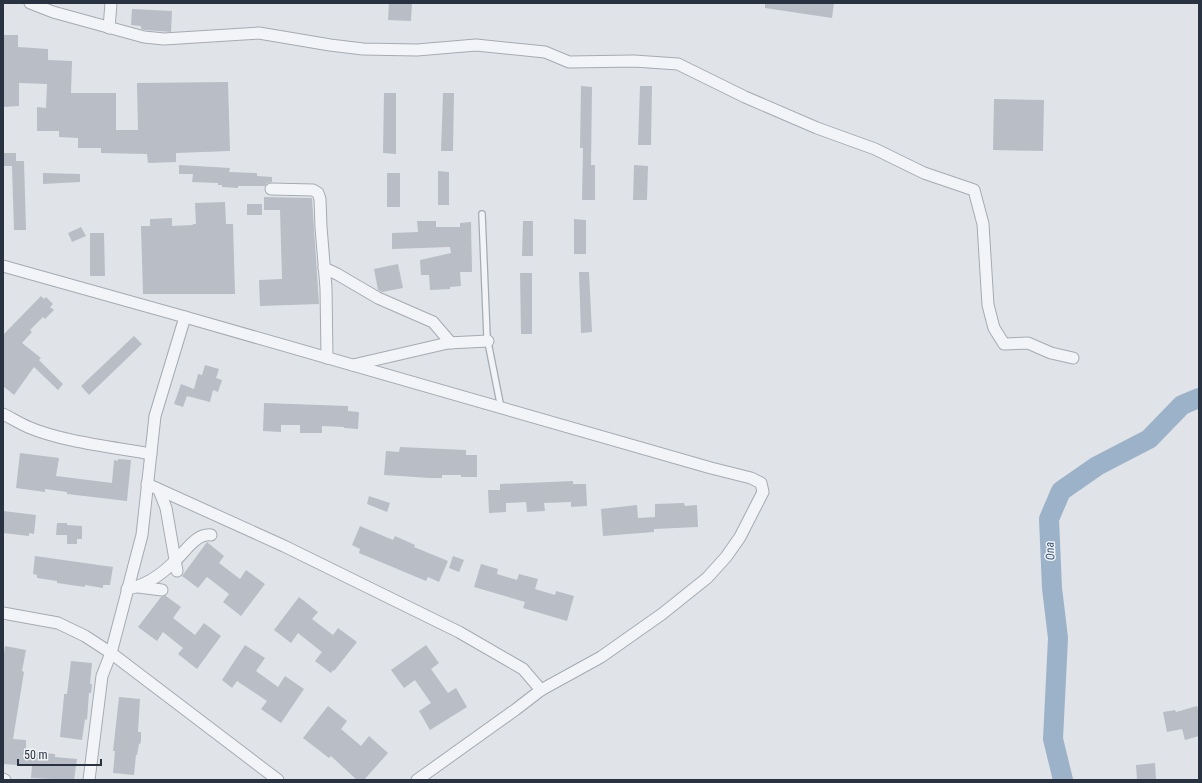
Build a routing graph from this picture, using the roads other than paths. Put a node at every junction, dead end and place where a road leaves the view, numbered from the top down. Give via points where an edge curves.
1 (30, 3) edge
2 (111, 3) edge
3 (109, 28) junction
4 (271, 189) dead end
5 (482, 214) dead end
6 (3, 266) edge
7 (324, 268) junction
8 (185, 317) junction
9 (488, 341) junction
10 (451, 342) junction
11 (327, 358) junction
12 (1073, 358) dead end
13 (352, 366) junction
14 (501, 408) junction
15 (3, 414) edge
16 (151, 454) junction
17 (147, 484) junction
18 (159, 490) junction
19 (211, 535) dead end
20 (176, 566) junction
21 (132, 588) junction
22 (162, 590) dead end
23 (3, 613) edge
24 (111, 653) junction
25 (541, 690) junction
26 (89, 780) edge
27 (278, 780) edge
28 (417, 780) edge

1 - 3 street
2 - 3 street
3 - 12 street via 164,39 259,33 363,49 417,50 476,45 545,52 569,62 634,61 678,64 817,128 875,149 924,173 974,190 983,224 988,305 994,328 1004,344 1028,343 1051,353
4 - 7 street via 313,190 318,193
5 - 9 lane
6 - 8 street
7 - 10 street via 378,298 433,322
7 - 11 street
8 - 11 street
8 - 16 street via 155,416
9 - 10 street
9 - 14 lane
10 - 13 street
11 - 13 street
13 - 14 street
14 - 25 street via 751,478 760,483 763,492 740,537 706,578 662,614 601,657
15 - 16 street via 28,427 55,436
16 - 17 street
17 - 18 street
17 - 21 street via 142,536
18 - 20 street via 166,508
18 - 25 street via 284,546 459,632 523,669
19 - 20 street via 207,534 195,541
20 - 21 street
21 - 22 street
21 - 24 street
23 - 24 street via 58,623
24 - 26 street via 102,676
24 - 27 street
25 - 28 street

